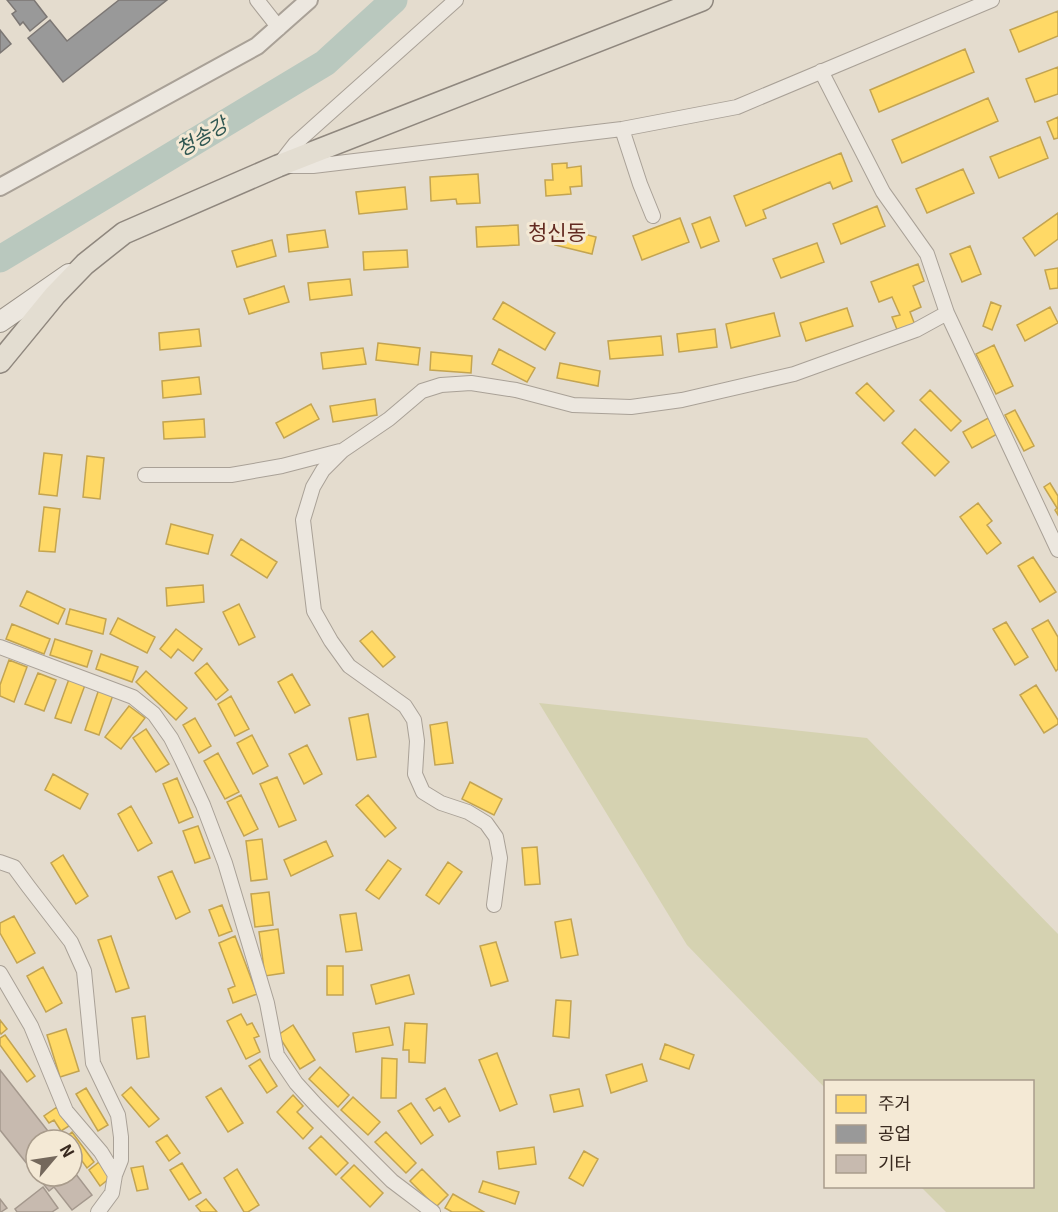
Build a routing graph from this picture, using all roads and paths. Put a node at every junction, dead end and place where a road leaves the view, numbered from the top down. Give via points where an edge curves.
1 (257, 0) edge
2 (309, 0) edge
3 (456, 0) edge
4 (702, 0) edge
5 (992, 0) edge
6 (279, 28) junction
7 (821, 71) junction
8 (622, 129) junction
9 (278, 166) junction
10 (0, 187) edge
11 (653, 216) dead end
12 (85, 264) junction
13 (947, 313) junction
14 (0, 322) edge
15 (0, 362) edge
16 (342, 451) junction
17 (145, 475) dead end
18 (1058, 550) edge
19 (0, 647) edge
20 (0, 862) edge
21 (494, 905) dead end
22 (0, 973) edge
23 (115, 1175) junction
24 (98, 1212) edge
25 (433, 1212) edge

1 - 6 street
2 - 6 street
3 - 9 street via 295,144
4 - 9 main road
5 - 7 street
6 - 10 street via 257,46
7 - 8 street via 737,107
7 - 13 street via 883,192 927,254
8 - 9 street via 313,166
8 - 11 street
9 - 12 main road via 124,233
12 - 14 main road
12 - 15 main road
13 - 16 street via 916,330 794,374 682,400 631,407 573,405 471,383 441,385 422,391
13 - 18 street
16 - 17 street via 231,475
16 - 21 street via 322,470 303,520 314,611 349,666 405,706 414,720 415,774 423,792 486,823 496,837 500,858
19 - 25 street via 133,697 154,714 182,760 225,863 267,1003 277,1055 296,1083 333,1122 392,1181
20 - 23 street via 14,867 71,942 84,971 93,1063 118,1115 122,1137 121,1160
22 - 23 street via 31,1026 66,1111
23 - 24 street via 112,1193

